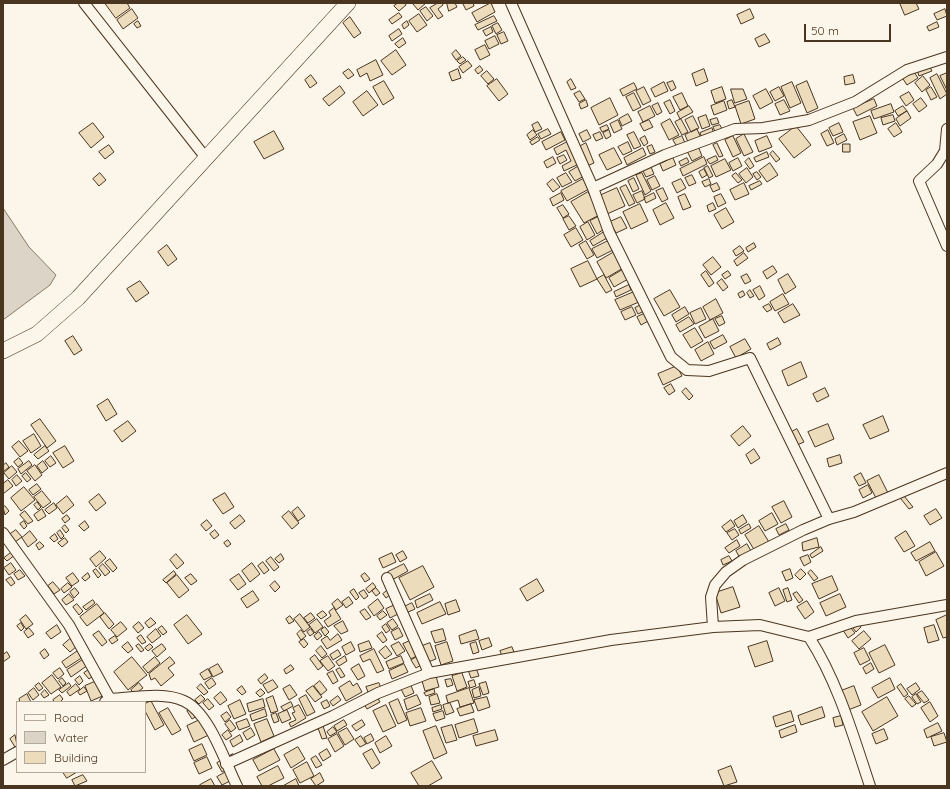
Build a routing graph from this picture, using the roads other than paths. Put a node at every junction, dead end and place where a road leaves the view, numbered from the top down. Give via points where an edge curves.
1 (84, 3) edge
2 (348, 3) edge
3 (511, 3) edge
4 (947, 57) edge
5 (947, 129) edge
6 (206, 158) junction
7 (593, 188) junction
8 (947, 246) edge
9 (3, 351) edge
10 (947, 473) edge
11 (829, 520) junction
12 (3, 533) edge
13 (387, 578) dead end
14 (947, 605) edge
15 (713, 627) junction
16 (809, 637) junction
17 (429, 672) junction
18 (108, 700) edge
19 (16, 753) edge
20 (3, 760) edge
21 (226, 764) junction
22 (237, 786) edge
23 (870, 786) edge

1 - 6 street
2 - 6 street
3 - 7 street
4 - 7 street via 907,70 855,102 809,120 763,128 735,129 665,155
5 - 8 street via 945,151 937,164 919,181
6 - 9 street via 78,298 38,334
7 - 11 street via 609,232 671,357 688,370 702,371 750,358
10 - 11 street
11 - 15 street via 743,560 726,572 715,585 711,597
12 - 18 street via 69,626
13 - 17 street
14 - 16 street via 856,621
15 - 16 street via 760,625
15 - 17 street via 611,640
16 - 23 street via 820,653 838,692
17 - 21 street
18 - 21 street via 161,696 184,700 196,708 209,727
19 - 20 street
21 - 22 street

